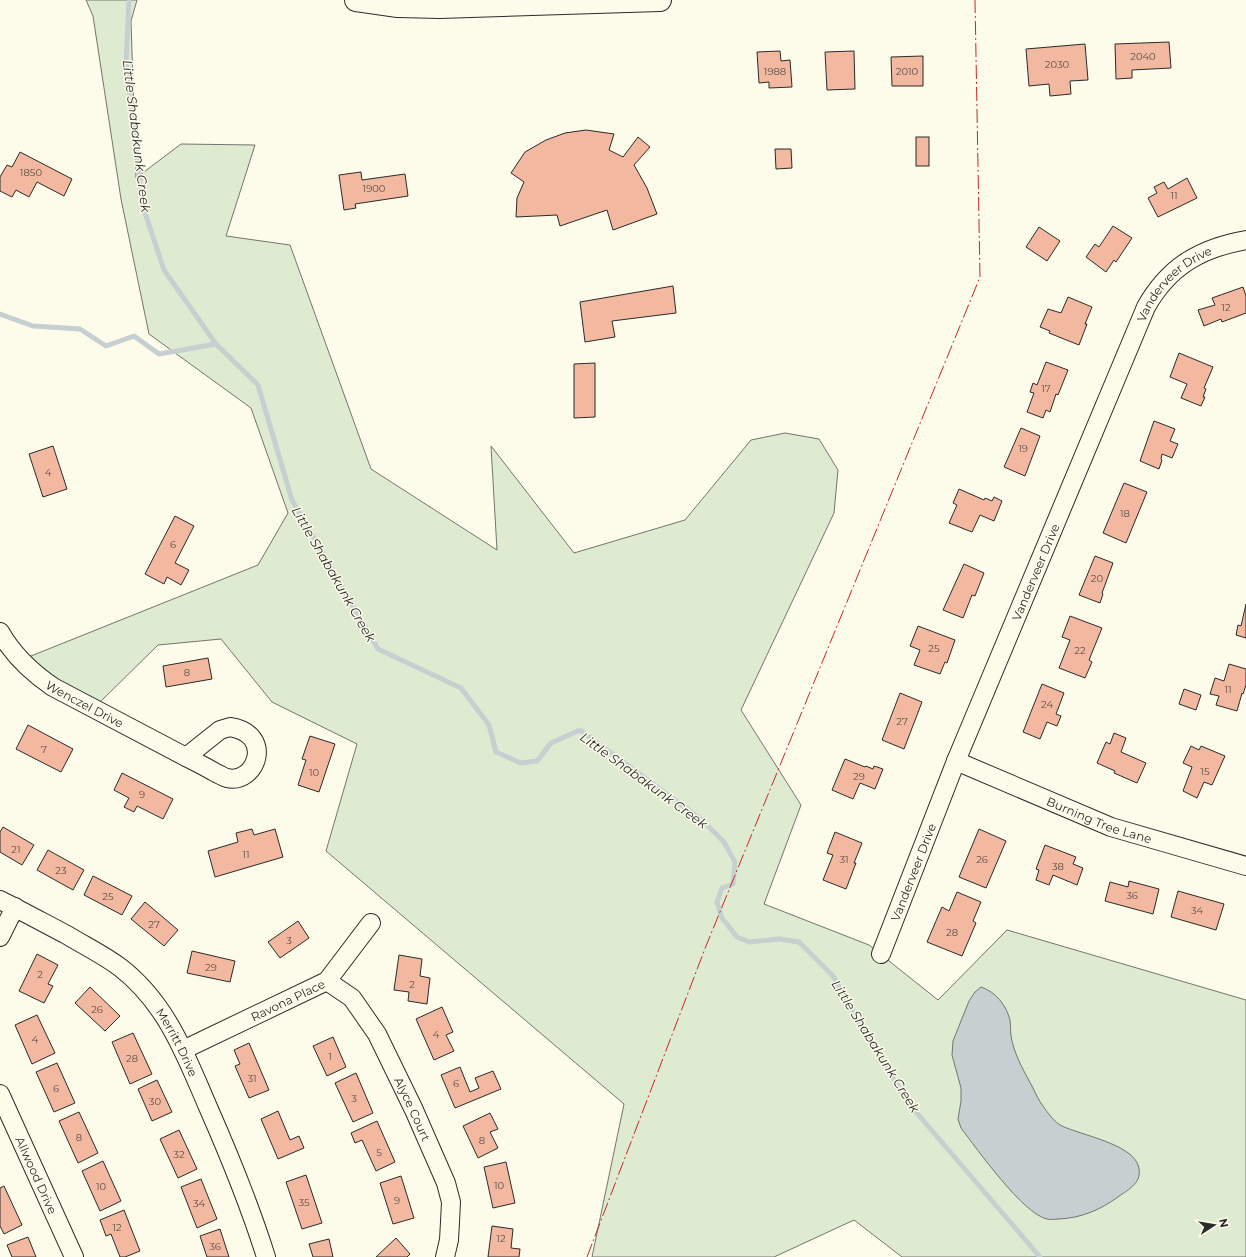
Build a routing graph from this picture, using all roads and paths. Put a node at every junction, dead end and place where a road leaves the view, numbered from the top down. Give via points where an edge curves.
1 (356, 0) edge
2 (660, 0) edge
3 (578, 2) edge
4 (398, 3) edge
5 (1246, 240) edge
6 (0, 632) edge
7 (186, 757) dead end
8 (956, 761) junction
9 (1245, 863) edge
10 (7, 904) edge
11 (371, 923) dead end
12 (0, 937) edge
13 (881, 954) dead end
14 (327, 981) junction
15 (183, 1050) junction
16 (0, 1094) edge
17 (74, 1257) edge
18 (266, 1257) edge
19 (445, 1257) edge

1 - 4 main road
2 - 3 main road
3 - 4 main road via 440,7
5 - 8 street, Vanderveer Drive via 1222,244 1181,265 1150,299
6 - 7 street, Wenczel Drive via 20,661 53,687
8 - 9 street, Burning Tree Lane via 1111,827
8 - 13 street, Vanderveer Drive
10 - 12 street
10 - 15 street, Merritt Drive via 101,954 122,969 143,988 162,1011
11 - 14 street, Ravona Place
14 - 15 street, Ravona Place
14 - 19 street, Alyce Court via 352,998 377,1034 446,1183 451,1202 449,1240
15 - 18 street, Merritt Drive via 235,1168
16 - 17 street, Allwood Drive

